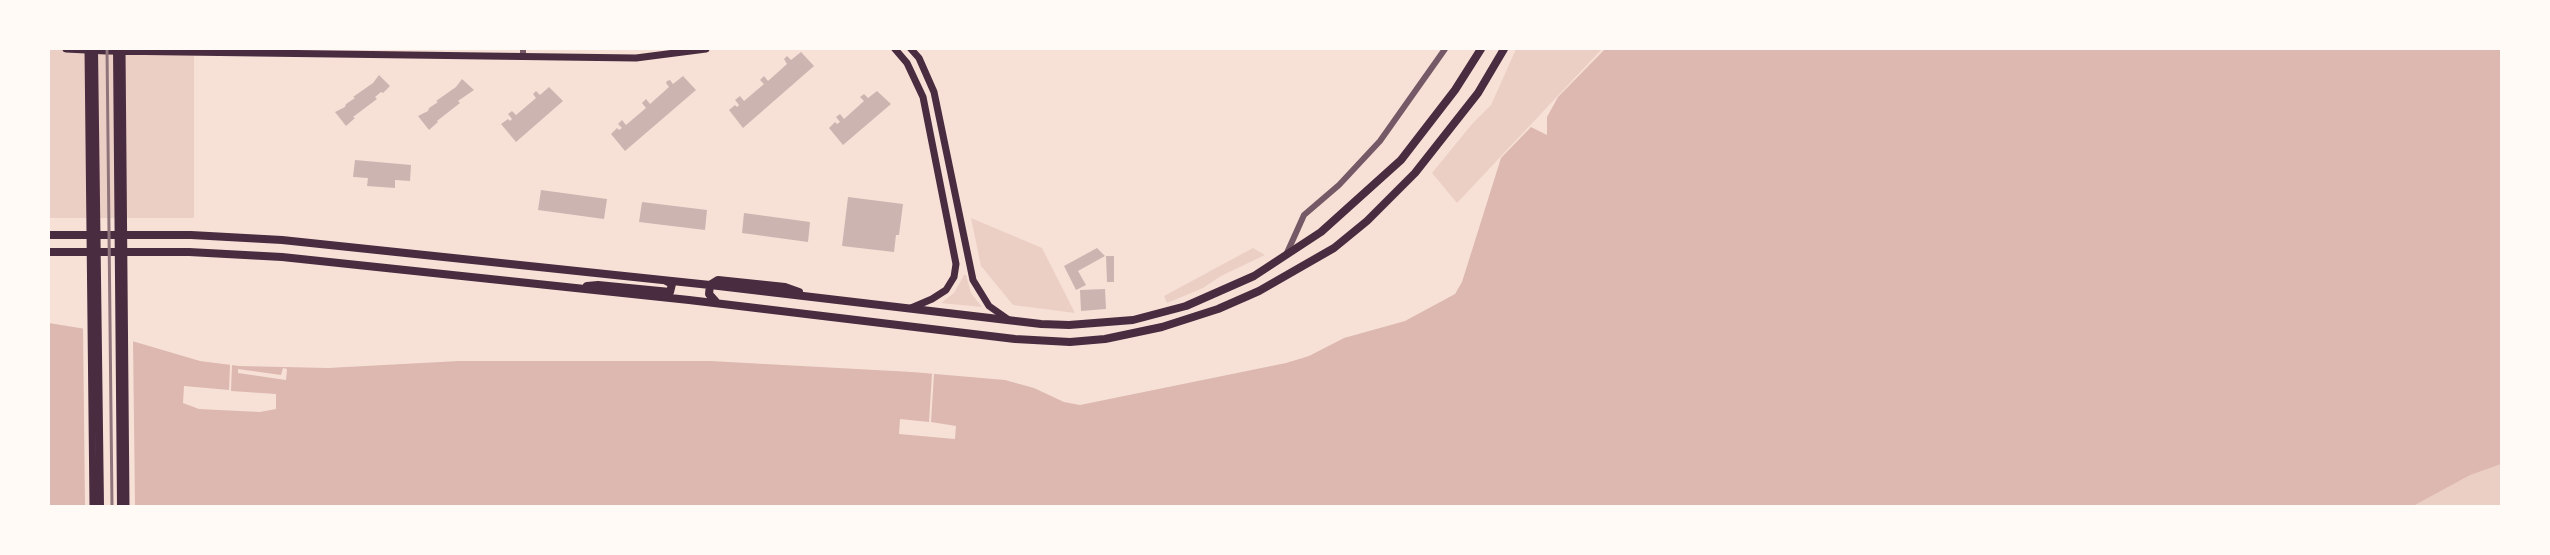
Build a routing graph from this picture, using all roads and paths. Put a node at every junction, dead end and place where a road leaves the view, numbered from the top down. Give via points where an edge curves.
1 (66, 49) edge
2 (88, 49) edge
3 (94, 49) edge
4 (116, 49) edge
5 (122, 49) edge
6 (523, 49) edge
7 (706, 49) edge
8 (895, 49) edge
9 (911, 49) edge
10 (1445, 49) edge
11 (1481, 49) edge
12 (1504, 49) edge
13 (162, 50) edge
14 (522, 57) junction
15 (49, 234) edge
16 (49, 252) edge
17 (1285, 258) junction
18 (662, 280) junction
19 (710, 285) junction
20 (573, 288) junction
21 (720, 304) junction
22 (911, 308) junction
23 (1010, 320) junction
24 (93, 506) edge
25 (100, 506) edge
26 (121, 506) edge
27 (126, 506) edge

1 - 13 main road
2 - 24 main road
3 - 25 main road
4 - 26 main road
5 - 27 main road
6 - 14 street
7 - 14 main road via 636,58
8 - 22 main road via 907,63 923,97 956,264 954,277 946,290
9 - 23 main road via 919,58 934,92 973,280 989,306
10 - 17 street via 1380,141 1339,185 1304,215
11 - 17 main road via 1456,90 1401,160 1354,205
12 - 21 main road via 1478,93 1446,136 1415,173 1366,221 1334,248 1298,270 1218,309 1135,334 1070,342 1015,339
13 - 14 main road
15 - 18 main road via 190,235 282,240
16 - 20 main road via 189,252 282,258
17 - 23 main road via 1215,294 1160,314 1133,320 1069,325
18 - 19 main road
18 - 20 main road via 672,284 670,292 598,285
19 - 21 main road via 710,298
19 - 22 main road
20 - 21 main road
22 - 23 main road

